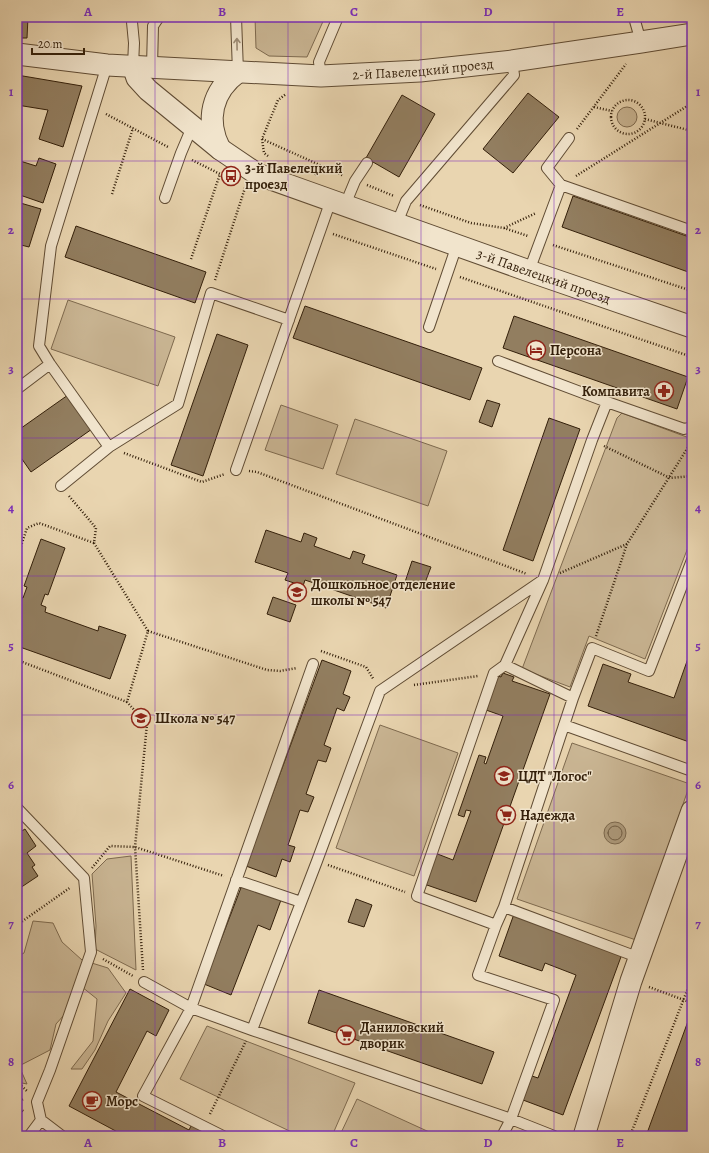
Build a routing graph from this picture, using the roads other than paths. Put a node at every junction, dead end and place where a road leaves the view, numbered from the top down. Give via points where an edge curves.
1 (159, 17) edge
2 (236, 17) edge
3 (338, 17) edge
4 (636, 21) dead end
5 (132, 22) dead end
6 (692, 34) edge
7 (641, 42) junction
8 (17, 54) edge
9 (512, 60) junction
10 (107, 65) junction
11 (142, 67) junction
12 (238, 72) junction
13 (321, 76) junction
14 (192, 127) junction
15 (569, 138) road end
16 (220, 149) junction
17 (367, 163) dead end
18 (561, 185) junction
19 (165, 198) dead end
20 (338, 203) junction
21 (397, 223) junction
22 (692, 231) edge
23 (457, 245) junction
24 (529, 271) junction
25 (289, 320) junction
26 (429, 327) dead end
27 (692, 327) edge
28 (498, 362) dead end
29 (50, 364) junction
30 (17, 388) edge
31 (607, 402) junction
32 (692, 427) edge
33 (109, 447) junction
34 (236, 470) road end
35 (61, 486) road end
36 (692, 560) edge
37 (544, 580) junction
38 (313, 664) road end
39 (505, 665) junction
40 (573, 698) junction
41 (564, 725) junction
42 (692, 771) edge
43 (17, 808) edge
44 (692, 811) edge
45 (236, 880) junction
46 (301, 902) junction
47 (504, 907) junction
48 (496, 925) junction
49 (640, 958) junction
50 (144, 982) road end
51 (191, 1008) junction
52 (252, 1030) junction
53 (511, 1119) junction
54 (41, 1120) junction
55 (29, 1136) edge
56 (62, 1136) edge
57 (223, 1136) edge
58 (502, 1136) edge
59 (554, 1136) edge
60 (584, 1136) edge

1 - 11 lane
12 -> 2 lane
3 - 13 lane via 319,62
4 - 7 lane
5 - 11 lane via 134,43
6 - 7 street, 2-й Павелецкий проезд
7 - 9 street, 2-й Павелецкий проезд
8 - 10 street, 2-й Павелецкий проезд
9 - 13 street, 2-й Павелецкий проезд via 420,71
9 - 21 lane via 514,75 406,201
10 - 11 street, 2-й Павелецкий проезд
10 - 29 lane via 51,246 39,346
11 - 12 street, 2-й Павелецкий проезд
11 - 14 street, 3-й Павелецкий проезд via 137,78
12 - 13 street, 2-й Павелецкий проезд
12 - 16 street via 221,88 212,114 212,126
14 - 16 street, 3-й Павелецкий проезд
14 - 19 lane
15 - 18 lane via 547,168
16 - 20 street, 3-й Павелецкий проезд via 257,174
17 - 20 lane
18 - 22 lane
18 - 24 lane
20 - 21 street, 3-й Павелецкий проезд
20 - 25 lane via 321,230
21 - 23 street, 3-й Павелецкий проезд
23 - 24 street, 3-й Павелецкий проезд
23 - 26 lane
24 - 27 street, 3-й Павелецкий проезд
25 - 33 lane via 211,293 178,404
25 - 34 lane
28 - 31 lane
29 - 30 lane
29 - 33 lane
31 - 32 lane via 684,429
31 - 37 lane
33 - 35 lane
36 - 40 lane via 649,671 592,648
37 - 39 lane
37 - 46 lane via 380,691
38 - 45 lane
39 - 40 lane
39 - 48 lane via 494,673 417,896
40 - 41 lane
41 - 42 lane
41 - 47 lane
43 - 54 lane via 84,878 91,952 37,1102
44 - 49 street
45 - 46 lane
45 - 51 lane
46 - 52 lane
47 - 48 lane
47 - 49 lane
48 - 53 lane via 478,975 554,1000
49 - 60 street
50 - 51 lane
51 - 52 lane
51 - 57 lane via 143,1096
52 - 53 lane
53 - 58 lane
53 - 59 lane
54 - 55 lane
54 - 56 lane

